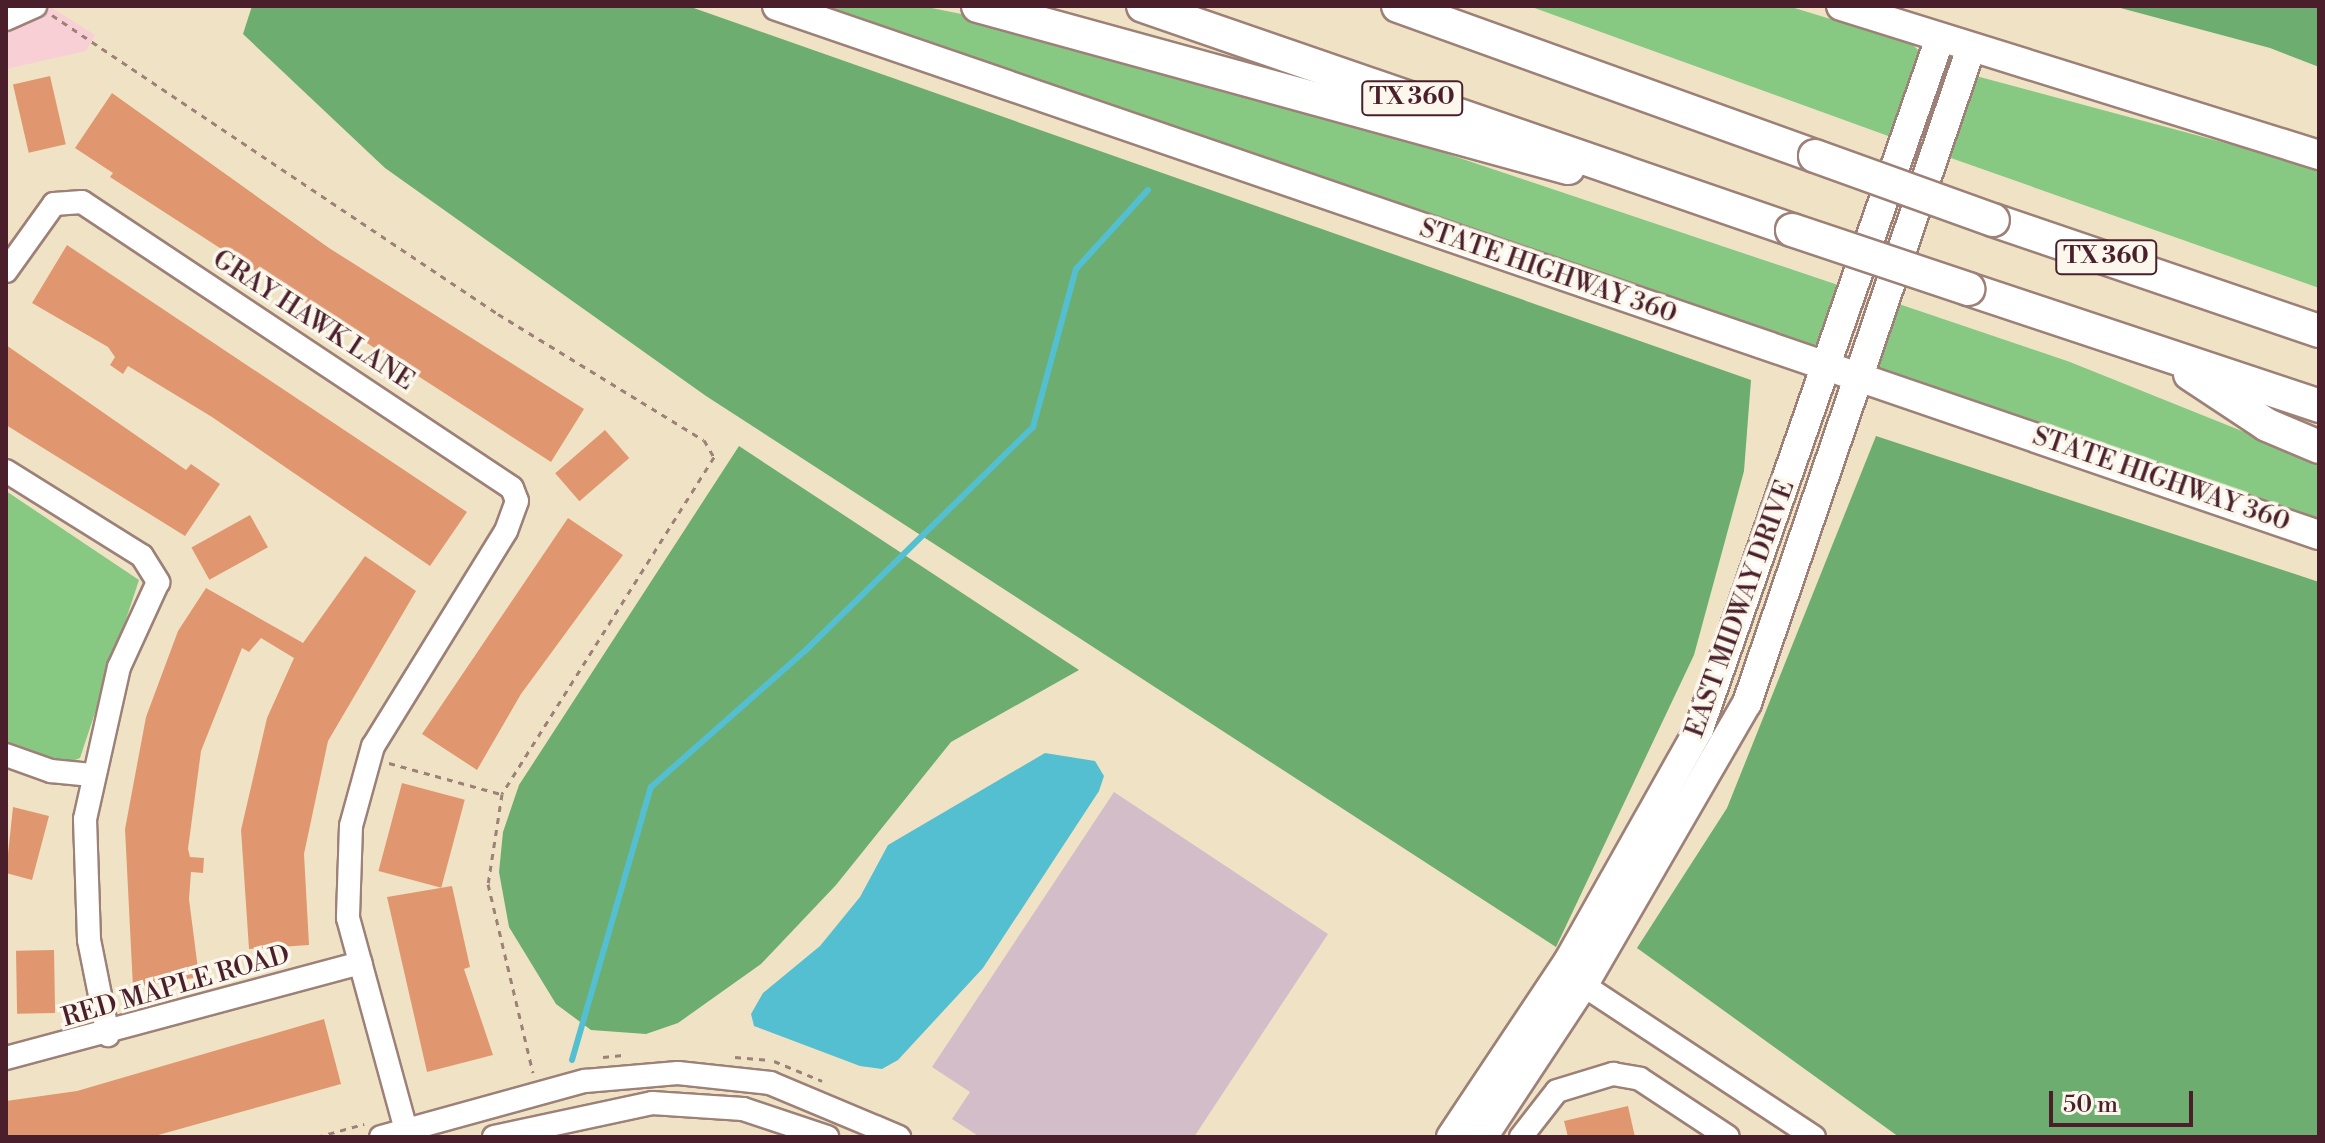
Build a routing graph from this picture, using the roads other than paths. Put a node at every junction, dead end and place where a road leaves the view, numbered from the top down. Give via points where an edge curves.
1 (37, 6) edge
2 (777, 6) edge
3 (978, 6) edge
4 (1143, 6) edge
5 (1399, 6) edge
6 (1841, 6) edge
7 (6, 19) edge
8 (1940, 38) junction
9 (1971, 48) junction
10 (2319, 155) edge
11 (1627, 172) junction
12 (6, 271) edge
13 (2218, 295) junction
14 (2319, 317) edge
15 (2319, 331) edge
16 (2150, 347) junction
17 (1826, 365) junction
18 (1859, 376) junction
19 (2319, 406) edge
20 (2319, 447) edge
21 (6, 471) edge
22 (2319, 535) edge
23 (6, 755) edge
24 (92, 775) junction
25 (360, 963) junction
26 (1573, 978) junction
27 (108, 1035) junction
28 (6, 1058) edge
29 (377, 1127) edge
30 (407, 1134) edge
31 (494, 1137) edge
32 (827, 1137) edge
33 (899, 1137) edge
34 (1451, 1137) edge
35 (1483, 1137) edge
36 (1521, 1137) edge
37 (1728, 1137) edge
38 (1814, 1137) edge

1 - 7 street
2 - 17 main road, STATE HIGHWAY 360
3 - 11 highway via 1540,165
4 - 11 highway, TX 360
5 - 13 highway, TX 360, bridge via 1993,220
6 - 8 main road
8 - 9 main road
8 - 17 main road, EAST MIDWAY DRIVE
9 - 10 main road
9 - 18 main road, EAST MIDWAY DRIVE
11 - 16 highway, TX 360, bridge
12 - 25 street, GRAY HAWK LANE via 40,219 67,199 498,477 517,501 506,531 399,694 370,756 351,826 348,918
13 - 14 highway
13 - 15 highway, TX 360
16 - 19 highway, TX 360
16 - 20 highway via 2267,425
17 - 18 main road, STATE HIGHWAY 360
17 - 26 main road, EAST MIDWAY DRIVE via 1699,729
18 - 22 main road, STATE HIGHWAY 360
18 - 26 main road, EAST MIDWAY DRIVE via 1747,703
21 - 24 street via 155,571 158,582 119,667
23 - 24 street via 51,771
24 - 27 street via 85,877
25 - 27 street, RED MAPLE ROAD
25 - 30 street
26 - 34 main road, EAST MIDWAY DRIVE
26 - 35 main road, EAST MIDWAY DRIVE
26 - 38 street
27 - 28 street, RED MAPLE ROAD
29 - 30 street
30 - 33 street via 585,1081 678,1073 770,1083
31 - 32 street via 652,1103 743,1109
36 - 37 street via 1557,1091 1613,1074 1640,1079

